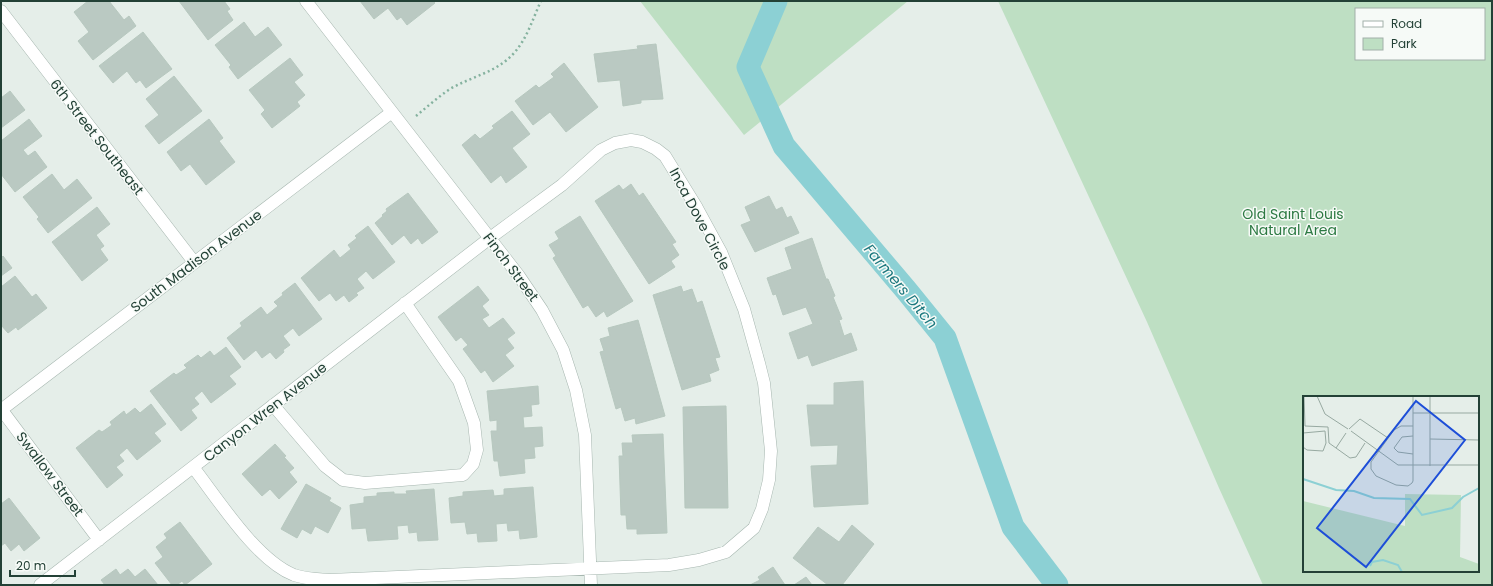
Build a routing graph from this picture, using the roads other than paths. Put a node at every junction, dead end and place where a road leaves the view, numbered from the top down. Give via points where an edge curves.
1 (306, 1) edge
2 (1, 11) edge
3 (392, 112) junction
4 (490, 238) junction
5 (194, 262) junction
6 (405, 304) junction
7 (274, 405) junction
8 (1, 409) edge
9 (193, 467) junction
10 (99, 540) junction
11 (590, 569) junction
12 (431, 580) edge
13 (40, 585) edge
14 (591, 585) edge

1 - 3 street, Finch Street
2 - 5 street, 6th Street Southeast
3 - 4 street, Finch Street
3 - 5 street, South Madison Avenue
4 - 6 street, Canyon Wren Avenue
4 - 11 street, Finch Street via 542,310 563,350 576,390 585,435
4 - 11 street, Inca Dove Circle via 562,185 602,150 615,143 631,140 642,142 665,156 690,196 721,252 744,309 764,383 771,451 769,480 754,528 726,552 699,560 669,565
5 - 8 street, South Madison Avenue
6 - 7 street, Canyon Wren Avenue
6 - 7 street via 459,381 474,423 477,450 473,464 463,475 365,483 343,480 325,466
7 - 9 street, Canyon Wren Avenue
8 - 10 street, Swallow Street
9 - 10 street, Canyon Wren Avenue
9 - 12 street, Inca Dove Circle via 248,539 279,568 294,575 313,579
10 - 13 street, Canyon Wren Avenue
11 - 12 street, Inca Dove Circle
11 - 14 street, Finch Street

